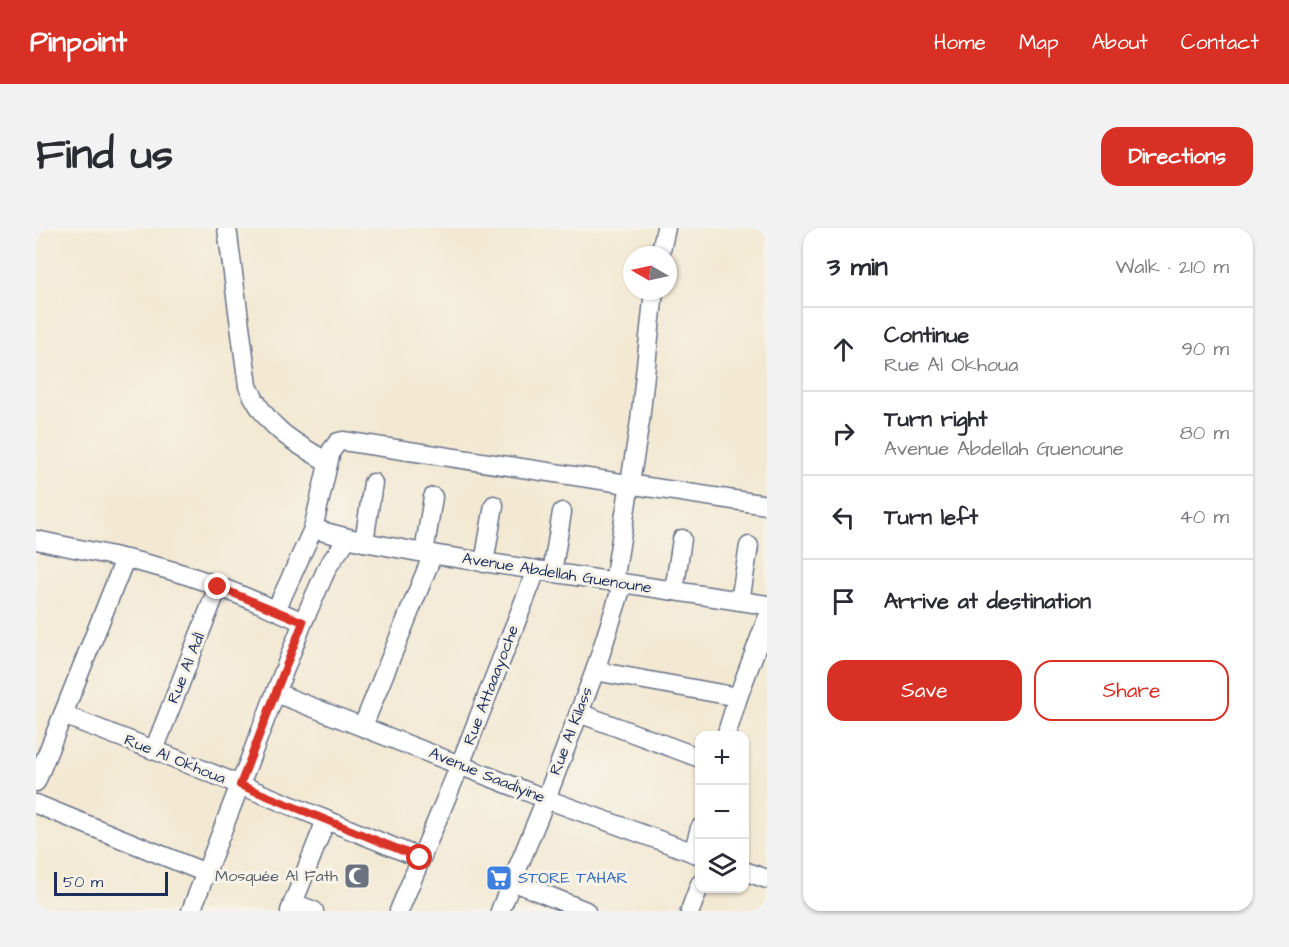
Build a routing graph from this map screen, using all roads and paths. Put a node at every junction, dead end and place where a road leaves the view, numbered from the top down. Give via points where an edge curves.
1 (227, 228) edge
2 (666, 228) edge
3 (662, 246) edge
4 (653, 300) edge
5 (328, 462) junction
6 (373, 483) dead end
7 (629, 484) junction
8 (433, 497) dead end
9 (494, 505) dead end
10 (767, 506) edge
11 (562, 512) dead end
12 (313, 529) junction
13 (682, 539) dead end
14 (36, 540) edge
15 (356, 540) junction
16 (749, 546) dead end
17 (429, 554) junction
18 (124, 559) junction
19 (484, 562) junction
20 (544, 572) junction
21 (619, 582) junction
22 (218, 587) junction
23 (674, 591) junction
24 (740, 600) junction
25 (767, 605) edge
26 (276, 610) junction
27 (767, 619) edge
28 (303, 622) junction
29 (595, 671) junction
30 (276, 693) junction
31 (738, 697) junction
32 (579, 713) junction
33 (63, 715) junction
34 (363, 726) junction
35 (727, 731) edge
36 (154, 750) junction
37 (695, 756) edge
38 (460, 765) junction
39 (36, 782) edge
40 (240, 785) junction
41 (546, 799) junction
42 (36, 804) edge
43 (326, 820) junction
44 (695, 854) edge
45 (420, 858) junction
46 (206, 873) junction
47 (749, 873) edge
48 (767, 879) edge
49 (512, 881) junction
50 (696, 893) edge
51 (401, 905) edge
52 (291, 907) edge
53 (191, 911) edge
54 (315, 911) edge
55 (500, 911) edge
56 (586, 911) edge
57 (690, 911) edge

1 - 5 street via 248,386 254,401 284,435
2 - 3 street
4 - 7 street, Rue Al Kilass
5 - 7 street via 335,445 343,441
5 - 12 street
6 - 15 street
7 - 10 street
7 - 21 street, Rue Al Kilass
8 - 17 street
9 - 19 street
11 - 20 street, Rue Attaaayoche
12 - 15 street, Avenue Abdellah Guenoune
12 - 26 street
13 - 23 street
14 - 18 street
15 - 17 street, Avenue Abdellah Guenoune
15 - 28 street via 328,566
16 - 24 street
17 - 19 street, Avenue Abdellah Guenoune
17 - 34 street
18 - 22 street
18 - 33 street
19 - 20 street, Avenue Abdellah Guenoune
20 - 21 street, Avenue Abdellah Guenoune
20 - 38 street, Rue Attaaayoche
21 - 23 street, Avenue Abdellah Guenoune
21 - 29 street, Rue Al Kilass
22 - 26 street
22 - 36 street, Rue Al Adl
23 - 24 street, Avenue Abdellah Guenoune
24 - 25 street, Avenue Abdellah Guenoune
26 - 28 street
27 - 31 street
28 - 30 street
29 - 31 street
29 - 32 street, Rue Al Kilass
30 - 34 street, Avenue Saadiyine
30 - 40 street
31 - 35 street
32 - 37 street
32 - 41 street, Rue Al Kilass
33 - 36 street, Rue Al Okhoua
33 - 39 street
34 - 38 street, Avenue Saadiyine
36 - 40 street, Rue Al Okhoua
38 - 41 street, Avenue Saadiyine
38 - 45 street, Rue Attaaayoche
40 - 43 street, Rue Al Okhoua
40 - 46 street
41 - 44 street, Avenue Saadiyine
41 - 49 street, Rue Al Kilass
42 - 46 street
43 - 45 street, Rue Al Okhoua
43 - 52 street
45 - 51 street, Rue Attaaayoche
46 - 53 street
47 - 48 street
49 - 55 street, Rue Al Kilass
49 - 56 street
50 - 57 street
52 - 54 street

